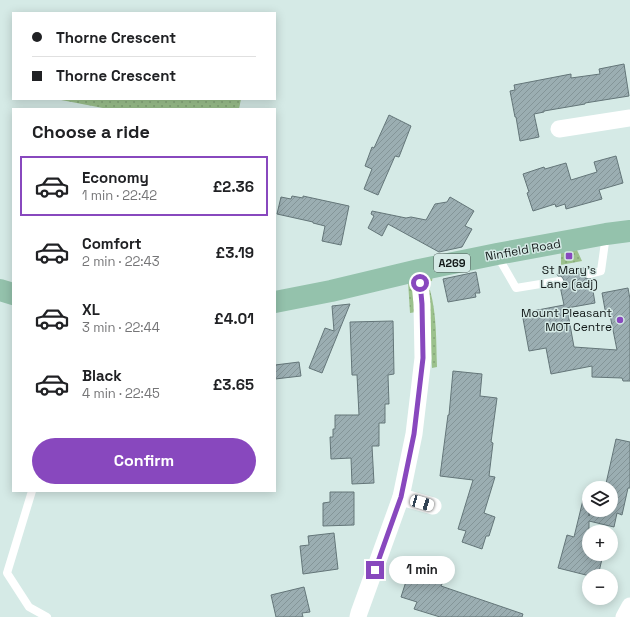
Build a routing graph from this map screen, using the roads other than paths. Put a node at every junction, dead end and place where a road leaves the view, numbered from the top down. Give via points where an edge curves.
1 (630, 118) edge
2 (559, 129) dead end
3 (630, 231) edge
4 (606, 234) junction
5 (497, 254) junction
6 (590, 274) dead end
7 (559, 281) dead end
8 (420, 283) dead end
9 (0, 290) edge
10 (12, 294) edge
11 (276, 302) edge
12 (32, 492) edge
13 (401, 497) junction
14 (433, 506) dead end
15 (630, 606) edge
16 (46, 617) edge
17 (358, 617) edge
18 (624, 617) edge

1 - 2 street
3 - 4 main road, Ninfield Road / A269
4 - 5 main road, Ninfield Road / A269
4 - 6 lane via 601,271
5 - 7 lane via 516,288
5 - 11 main road, Ninfield Road / A269
8 - 13 street via 423,358 414,434
9 - 10 main road
12 - 16 lane via 7,573 28,607
13 - 14 street
13 - 17 street
15 - 18 street

